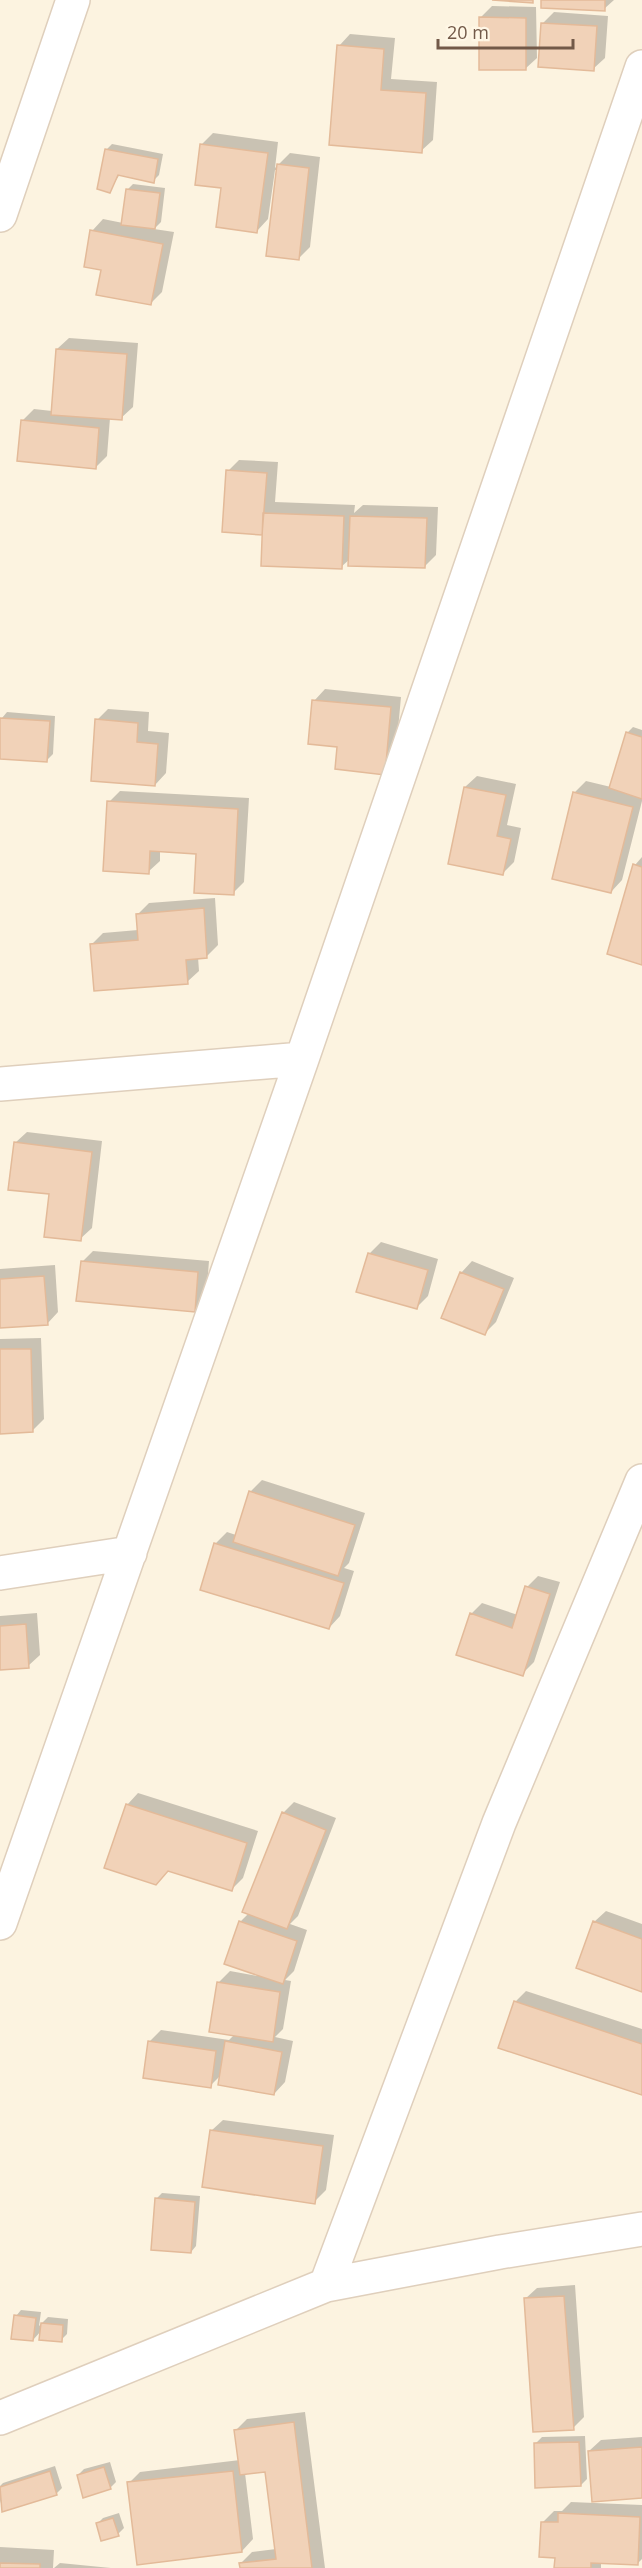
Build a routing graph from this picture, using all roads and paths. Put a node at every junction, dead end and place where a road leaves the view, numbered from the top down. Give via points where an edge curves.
1 (74, 0) edge
2 (642, 67) edge
3 (0, 215) edge
4 (302, 1059) junction
5 (0, 1084) edge
6 (642, 1481) edge
7 (130, 1553) junction
8 (0, 1573) edge
9 (0, 1923) edge
10 (642, 2229) edge
11 (326, 2286) junction
12 (0, 2418) edge

1 - 3 street
2 - 4 street
4 - 5 street
4 - 7 street
6 - 11 street via 499,1823
7 - 8 street
7 - 9 street
10 - 11 street
11 - 12 street

